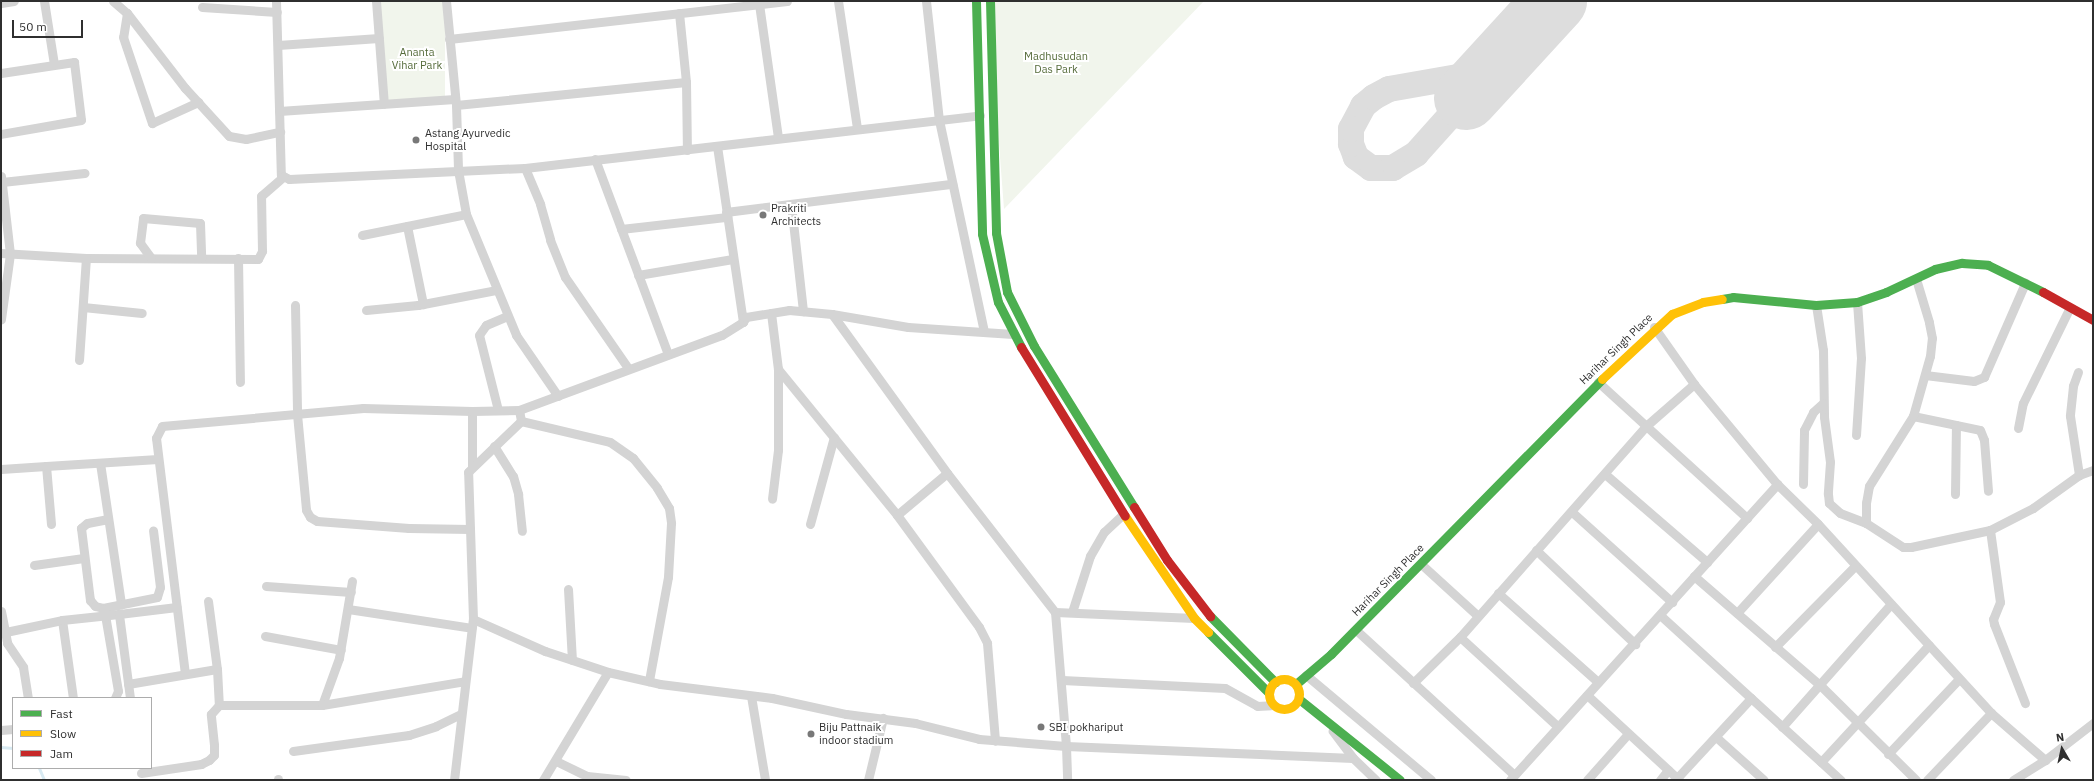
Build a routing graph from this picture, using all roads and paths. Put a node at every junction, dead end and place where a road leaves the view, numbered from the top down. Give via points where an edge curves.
1 (14, 1) edge
2 (44, 1) edge
3 (113, 1) edge
4 (276, 1) edge
5 (376, 1) edge
6 (446, 1) edge
7 (787, 1) edge
8 (838, 1) edge
9 (926, 1) edge
10 (976, 1) edge
11 (990, 1) edge
12 (1, 3) edge
13 (759, 4) junction
14 (202, 7) dead end
15 (277, 12) junction
16 (127, 13) junction
17 (679, 13) junction
18 (379, 38) junction
19 (449, 39) junction
20 (278, 44) junction
21 (1, 63) edge
22 (54, 64) junction
23 (2, 73) edge
24 (686, 82) junction
25 (198, 102) junction
26 (455, 102) junction
27 (384, 104) junction
28 (279, 111) junction
29 (980, 114) junction
30 (939, 120) junction
31 (857, 128) junction
32 (280, 132) junction
33 (1, 134) edge
34 (778, 138) junction
35 (717, 146) junction
36 (687, 150) junction
37 (595, 159) junction
38 (525, 168) junction
39 (458, 170) junction
40 (85, 172) dead end
41 (284, 176) junction
42 (2, 179) edge
43 (952, 184) junction
44 (791, 204) junction
45 (466, 214) junction
46 (727, 215) junction
47 (406, 226) junction
48 (621, 229) junction
49 (362, 235) dead end
50 (5, 253) edge
51 (86, 258) junction
52 (151, 258) junction
53 (201, 258) junction
54 (238, 258) junction
55 (734, 259) junction
56 (638, 275) junction
57 (1916, 279) junction
58 (2025, 283) junction
59 (496, 290) junction
60 (1856, 302) junction
61 (423, 304) junction
62 (295, 305) dead end
63 (1816, 305) junction
64 (82, 307) junction
65 (2069, 309) junction
66 (366, 310) dead end
67 (803, 311) junction
68 (142, 313) dead end
69 (771, 313) junction
70 (832, 314) junction
71 (507, 316) junction
72 (1, 319) edge
73 (2093, 320) edge
74 (743, 322) junction
75 (1654, 327) junction
76 (984, 331) junction
77 (1013, 334) junction
78 (668, 354) junction
79 (79, 360) dead end
80 (628, 368) junction
81 (778, 368) junction
82 (2078, 372) dead end
83 (1925, 375) junction
84 (240, 382) dead end
85 (1598, 382) junction
86 (1694, 384) junction
87 (558, 396) junction
88 (1823, 403) junction
89 (498, 410) junction
90 (519, 410) junction
91 (472, 411) junction
92 (297, 414) junction
93 (1913, 416) junction
94 (521, 420) junction
95 (1956, 425) junction
96 (1646, 426) junction
97 (2018, 428) dead end
98 (1856, 435) dead end
99 (834, 437) junction
100 (494, 446) junction
101 (158, 459) junction
102 (100, 463) junction
103 (46, 466) junction
104 (472, 467) junction
105 (1, 469) edge
106 (2093, 470) edge
107 (948, 473) junction
108 (1605, 474) junction
109 (2079, 475) junction
110 (1777, 484) junction
111 (1803, 484) dead end
112 (1988, 491) dead end
113 (1955, 494) dead end
114 (772, 499) dead end
115 (1572, 512) junction
116 (1123, 514) junction
117 (897, 515) junction
118 (1747, 518) junction
119 (108, 519) junction
120 (1866, 523) junction
121 (51, 524) dead end
122 (810, 524) dead end
123 (1818, 524) junction
124 (470, 529) junction
125 (153, 530) dead end
126 (1990, 530) junction
127 (522, 531) dead end
128 (1536, 550) junction
129 (84, 558) junction
130 (1707, 562) junction
131 (1421, 564) junction
132 (34, 565) dead end
133 (1856, 566) junction
134 (1694, 576) junction
135 (352, 581) dead end
136 (266, 586) dead end
137 (568, 589) dead end
138 (351, 592) junction
139 (1498, 593) junction
140 (208, 601) dead end
141 (1672, 602) junction
142 (1891, 604) junction
143 (176, 607) junction
144 (120, 609) junction
145 (348, 609) junction
146 (1, 611) edge
147 (104, 611) junction
148 (1055, 612) junction
149 (1072, 612) junction
150 (1737, 613) junction
151 (1660, 615) junction
152 (1478, 616) junction
153 (1194, 618) junction
154 (62, 620) junction
155 (472, 624) junction
156 (1356, 630) junction
157 (2, 632) edge
158 (265, 636) dead end
159 (1460, 636) junction
160 (1635, 644) junction
161 (1929, 645) junction
162 (1775, 647) junction
163 (341, 650) junction
164 (572, 660) junction
165 (217, 669) junction
166 (608, 672) junction
167 (184, 674) junction
168 (1306, 675) junction
169 (1959, 679) junction
170 (1062, 680) junction
171 (465, 681) junction
172 (648, 681) junction
173 (1275, 682) junction
174 (1598, 682) junction
175 (1413, 683) junction
176 (128, 684) junction
177 (1296, 684) junction
178 (1820, 685) junction
179 (1269, 693) junction
180 (751, 696) junction
181 (1587, 696) junction
182 (28, 697) edge
183 (73, 697) edge
184 (115, 697) edge
185 (130, 697) edge
186 (1751, 698) junction
187 (1299, 699) junction
188 (2025, 703) dead end
189 (1274, 704) junction
190 (322, 705) junction
191 (219, 706) junction
192 (1991, 713) junction
193 (461, 714) junction
194 (883, 718) junction
195 (1325, 720) junction
196 (1859, 722) junction
197 (2093, 724) edge
198 (1557, 726) junction
199 (1782, 727) junction
200 (12, 729) edge
201 (1, 730) edge
202 (1627, 735) junction
203 (1716, 737) junction
204 (995, 741) junction
205 (1066, 746) junction
206 (293, 751) dead end
207 (1888, 754) junction
208 (1353, 758) junction
209 (2046, 760) junction
210 (556, 761) junction
211 (1821, 762) junction
212 (1668, 770) junction
213 (141, 774) edge
214 (1512, 778) edge
215 (1678, 779) edge
216 (454, 780) edge
217 (543, 780) edge
218 (626, 780) edge
219 (765, 780) edge
220 (868, 780) edge
221 (1067, 780) edge
222 (1376, 780) edge
223 (1400, 780) edge
224 (1431, 780) edge
225 (1587, 780) edge
226 (1660, 780) edge
227 (1764, 780) edge
228 (1841, 780) edge
229 (1916, 780) edge
230 (1927, 780) edge
231 (2013, 780) edge

1 - 12 street
2 - 22 street
3 - 16 street
4 - 15 street
5 - 18 street
6 - 19 street
7 - 13 street
8 - 31 street
9 - 30 street
10 - 29 main road
11 - 173 main road via 996,233 1007,292 1034,346 1167,560 1212,618
13 - 17 street
13 - 34 street
14 - 15 street
15 - 20 street
16 - 25 street
16 - 25 street via 123,37 152,123
17 - 19 street
17 - 24 street
18 - 20 street
18 - 27 street
19 - 26 street
20 - 28 street
21 - 23 street
22 - 23 street
22 - 33 street via 74,62 81,120
24 - 26 street
24 - 36 street
25 - 32 street via 229,136 246,139
26 - 27 street
26 - 39 street
27 - 28 street
28 - 32 street
29 - 30 street
29 - 77 main road via 982,234 990,274
30 - 31 street
30 - 43 street
31 - 34 street
32 - 41 street via 281,175
34 - 35 street
35 - 36 street
35 - 46 street
36 - 37 street
37 - 38 street
37 - 48 street
38 - 39 street
38 - 80 street via 565,277
39 - 41 street via 289,179
39 - 45 street
40 - 42 street
41 - 54 street via 261,196 262,251 258,259
42 - 50 street
43 - 44 street
43 - 76 street
44 - 46 street
44 - 67 street
45 - 47 street
45 - 59 street
46 - 48 street
46 - 55 street
47 - 49 street
47 - 61 street
48 - 56 street
50 - 51 street
50 - 72 street
51 - 52 street
51 - 64 street
52 - 53 street
52 - 53 street via 140,243 143,218 200,223
53 - 54 street
54 - 84 street
55 - 56 street
55 - 74 street
56 - 78 street
57 - 58 main road, Harihar Singh Place via 1935,269 1962,263 1988,265
57 - 60 main road, Harihar Singh Place
57 - 83 street via 1932,338
58 - 65 main road, Harihar Singh Place
58 - 83 street via 1984,377 1974,381
59 - 61 street
59 - 71 street
60 - 63 main road, Harihar Singh Place
60 - 98 street via 1861,358
61 - 66 street
62 - 92 street
63 - 75 main road, Harihar Singh Place via 1733,297 1672,314
63 - 88 street via 1823,350
64 - 68 street
64 - 79 street
65 - 73 main road, Harihar Singh Place
65 - 97 street via 2023,403
67 - 69 street
67 - 70 street
69 - 74 street via 746,317
69 - 81 street
70 - 76 street via 908,327
70 - 107 street
71 - 87 street via 516,335
71 - 89 street via 486,325 479,335
74 - 78 street via 722,335
75 - 85 main road, Harihar Singh Place
75 - 86 street
76 - 77 street
77 - 116 main road
78 - 80 street
80 - 87 street
81 - 99 street
81 - 114 street via 778,450
82 - 109 street via 2070,416
83 - 93 street
85 - 96 street
85 - 131 main road, Harihar Singh Place
86 - 96 street
86 - 110 street
87 - 90 street
88 - 111 street via 1813,412 1804,430
88 - 120 street via 1830,462 1829,503 1840,513
89 - 90 street
89 - 91 street
90 - 94 street
91 - 92 street via 362,408
91 - 104 street
92 - 101 street via 162,426 156,438
92 - 124 street via 306,510 310,518 317,521 409,528
93 - 95 street
93 - 120 street via 1871,481 1866,495
94 - 100 street
94 - 172 street via 610,442 633,458 669,508 671,523 668,577
95 - 112 street via 1977,429 1983,433
95 - 113 street
96 - 108 street
96 - 118 street
99 - 117 street
99 - 122 street
100 - 104 street
100 - 127 street via 513,476 518,494
101 - 102 street
101 - 143 street
102 - 103 street
102 - 119 street
103 - 105 street
103 - 121 street
104 - 124 street via 467,476
106 - 109 street
107 - 117 street
107 - 148 street
108 - 115 street
108 - 130 street
109 - 126 street via 2033,508
110 - 118 street
110 - 123 street
115 - 128 street
115 - 141 street
116 - 149 street via 1104,532 1090,556
116 - 153 main road
117 - 204 street via 979,626 987,643
118 - 130 street
119 - 129 street via 87,523 81,528
119 - 144 street
120 - 126 street via 1903,547
123 - 133 street
123 - 150 street
124 - 155 street
125 - 144 street via 159,593 153,598
126 - 188 street via 2000,602 1993,619 1994,624
128 - 139 street
128 - 160 street
129 - 132 street
129 - 147 street via 91,604
130 - 134 street
131 - 152 street
131 - 156 main road, Harihar Singh Place
133 - 142 street
133 - 162 street
134 - 141 street
134 - 150 street
135 - 138 street
136 - 138 street
137 - 164 street
138 - 145 street
139 - 152 street
139 - 174 street
140 - 165 street
141 - 151 street
142 - 161 street
142 - 178 street
143 - 144 street
143 - 167 street
144 - 147 street
144 - 176 street
145 - 155 street
145 - 163 street
146 - 157 street
147 - 154 street
147 - 184 street via 118,691
148 - 149 street
148 - 170 street
149 - 153 street
150 - 162 street
151 - 160 street
151 - 186 street
152 - 159 street
153 - 179 main road
154 - 157 street
154 - 183 street
155 - 164 street
155 - 171 street
156 - 168 main road, Harihar Singh Place
156 - 175 street
157 - 182 street via 23,667
158 - 163 street
159 - 175 street
159 - 198 street
160 - 174 street
161 - 169 street
161 - 196 street
162 - 178 street
163 - 190 street
164 - 166 street
165 - 167 street
165 - 191 street
166 - 172 street
166 - 210 street
167 - 176 street
168 - 177 main road, Harihar Singh Place
168 - 224 street
169 - 192 street
169 - 207 street
170 - 189 street via 1225,688 1257,706
170 - 205 street
171 - 190 street
171 - 193 street
172 - 180 street
173 - 177 main road via 1288,678
173 - 179 main road
174 - 181 street
175 - 214 street
176 - 185 street
177 - 187 main road
178 - 196 street
178 - 199 street
179 - 189 main road
180 - 194 street via 810,705 846,714
180 - 219 street
181 - 198 street
181 - 202 street
186 - 199 street
186 - 203 street
187 - 189 main road via 1287,709
187 - 195 main road
190 - 191 street
191 - 213 street via 211,714 214,755 209,760 201,764
192 - 209 street
192 - 230 street
193 - 206 street via 408,735
193 - 216 street
194 - 204 street
194 - 220 street
195 - 208 street
195 - 223 main road
196 - 207 street
196 - 211 street
197 - 209 street
198 - 214 street
199 - 211 street
200 - 201 street
202 - 212 street
202 - 225 street
203 - 215 street
203 - 227 street
204 - 205 street
205 - 208 street
205 - 221 street
207 - 229 street
208 - 222 street
209 - 231 street
210 - 217 street
210 - 218 street via 587,776
211 - 228 street
212 - 215 street
212 - 226 street

